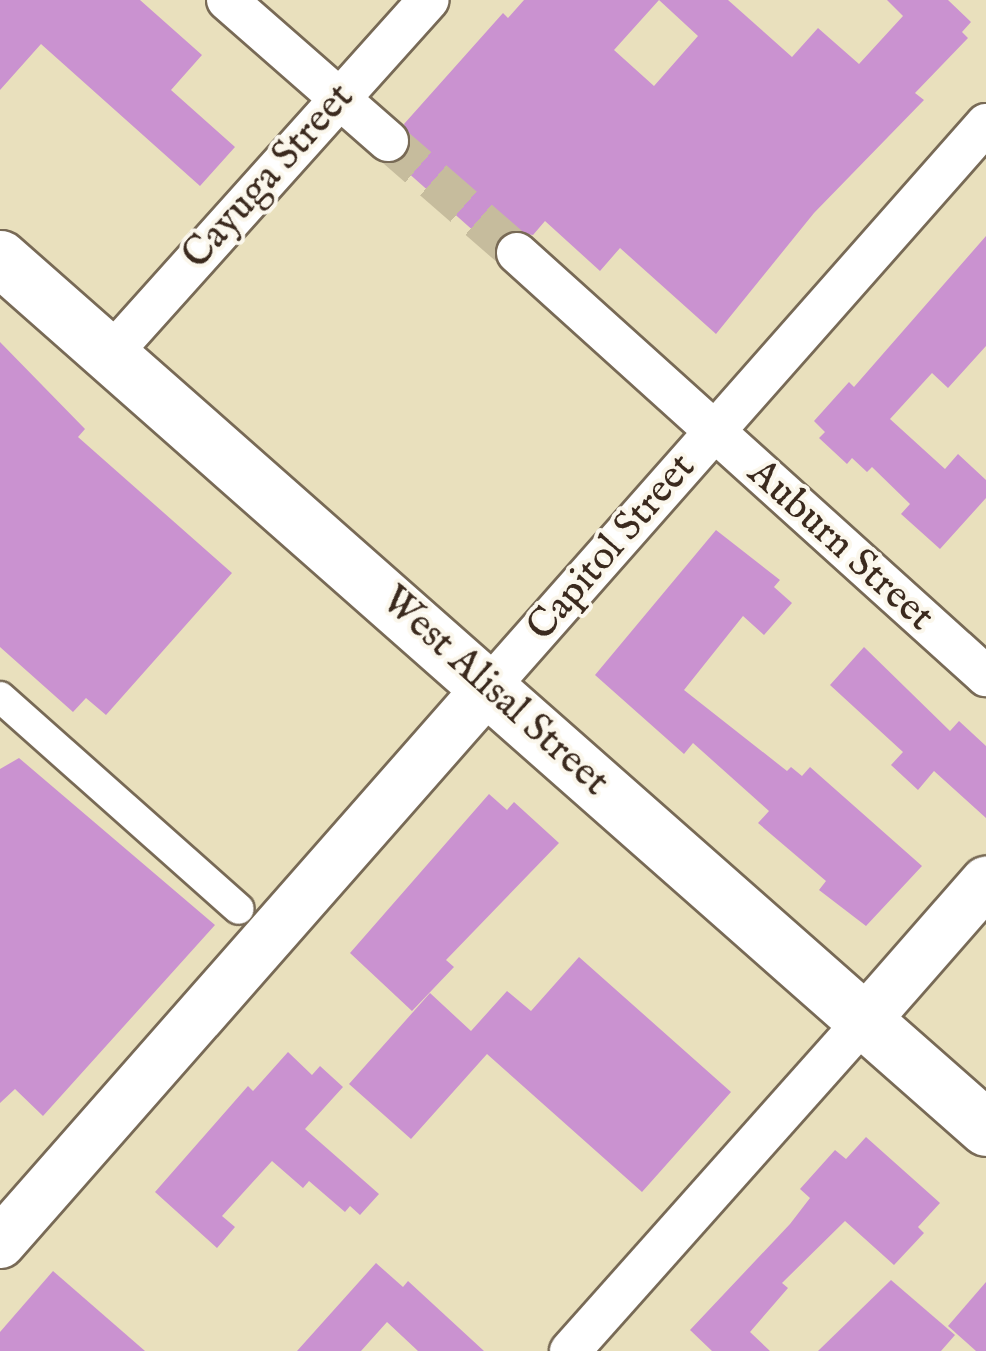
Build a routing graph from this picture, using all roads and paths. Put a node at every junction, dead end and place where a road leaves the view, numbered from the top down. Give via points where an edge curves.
1 (226, 0) edge
2 (428, 0) edge
3 (340, 100) junction
4 (986, 124) edge
5 (388, 141) tunnel mouth
6 (517, 253) tunnel mouth
7 (0, 258) edge
8 (110, 354) junction
9 (712, 432) junction
10 (986, 676) edge
11 (489, 687) junction
12 (0, 697) edge
13 (986, 882) edge
14 (239, 908) dead end
15 (864, 1020) junction
16 (986, 1128) edge
17 (0, 1243) edge
18 (570, 1351) edge

1 - 3 street
2 - 3 street, Cayuga Street
3 - 5 street
3 - 8 street, Cayuga Street
4 - 9 street, Capitol Street
6 - 9 street, Auburn Street
7 - 8 main road, West Alisal Street
8 - 11 main road, West Alisal Street
9 - 10 street, Auburn Street
9 - 11 street, Capitol Street
11 - 15 main road, West Alisal Street
11 - 17 street, Capitol Street
12 - 14 street
13 - 15 street
15 - 16 main road, West Alisal Street
15 - 18 street

